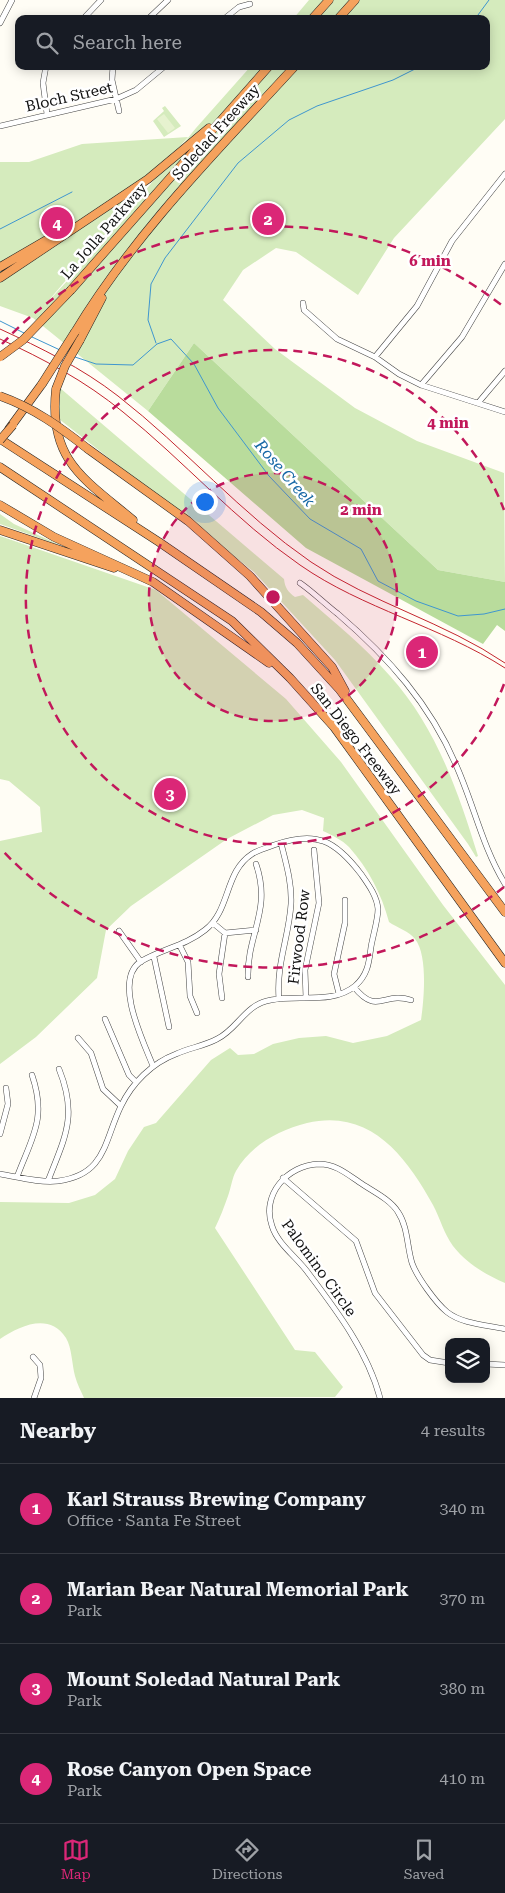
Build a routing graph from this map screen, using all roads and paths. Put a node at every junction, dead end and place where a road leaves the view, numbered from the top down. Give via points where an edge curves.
1 (12, 0) edge
2 (101, 0) edge
3 (168, 0) edge
4 (329, 0) edge
5 (355, 0) edge
6 (250, 4) dead end
7 (87, 15) edge
8 (152, 15) edge
9 (229, 15) edge
10 (316, 15) edge
11 (342, 15) edge
12 (0, 23) edge
13 (45, 70) edge
14 (113, 70) edge
15 (160, 70) edge
16 (265, 70) edge
17 (291, 70) edge
18 (116, 99) junction
19 (119, 112) dead end
20 (47, 114) junction
21 (223, 118) junction
22 (0, 126) edge
23 (505, 174) edge
24 (102, 210) junction
25 (121, 264) junction
26 (505, 264) edge
27 (0, 267) edge
28 (0, 278) edge
29 (303, 303) dead end
30 (375, 356) junction
31 (0, 357) edge
32 (505, 371) edge
33 (422, 385) junction
34 (0, 396) edge
35 (478, 403) junction
36 (505, 412) edge
37 (0, 439) edge
38 (0, 467) edge
39 (0, 505) edge
40 (0, 530) edge
41 (159, 542) junction
42 (153, 582) junction
43 (300, 583) dead end
44 (290, 678) junction
45 (361, 719) junction
46 (282, 843) junction
47 (314, 850) dead end
48 (256, 864) dead end
49 (505, 884) edge
50 (345, 900) dead end
51 (505, 912) edge
52 (212, 923) junction
53 (256, 930) junction
54 (119, 931) dead end
55 (225, 933) junction
56 (180, 946) junction
57 (154, 957) junction
58 (141, 962) junction
59 (505, 963) edge
60 (248, 977) dead end
61 (354, 987) junction
62 (339, 994) junction
63 (222, 998) dead end
64 (306, 998) junction
65 (278, 999) junction
66 (411, 1000) dead end
67 (197, 1013) dead end
68 (104, 1019) dead end
69 (169, 1027) dead end
70 (78, 1038) dead end
71 (153, 1066) junction
72 (59, 1069) dead end
73 (32, 1075) dead end
74 (136, 1082) junction
75 (6, 1088) dead end
76 (121, 1106) junction
77 (0, 1134) edge
78 (0, 1174) edge
79 (17, 1177) junction
80 (283, 1178) junction
81 (48, 1181) junction
82 (505, 1329) edge
83 (33, 1357) dead end
84 (445, 1362) edge
85 (490, 1364) edge
86 (505, 1365) edge
87 (34, 1398) edge
88 (380, 1398) edge

1 - 12 street
2 - 7 street
3 - 8 street
4 - 10 highway
5 - 11 highway
6 - 9 street
13 - 20 street via 43,83
14 - 18 street
15 - 18 street, Bloch Street via 136,90
16 - 21 highway, Soledad Freeway
17 - 25 highway, Soledad Freeway via 152,222
18 - 19 street
18 - 20 street, Bloch Street
20 - 22 street, Bloch Street
21 - 24 highway via 148,179
21 - 31 highway, La Jolla Parkway, bridge via 71,290 23,340
23 - 30 street via 452,241 417,306
24 - 27 highway
24 - 28 highway
25 - 37 highway, bridge via 42,384
25 - 41 highway, bridge via 65,366 56,389 55,427 69,462
26 - 33 street via 462,337
29 - 30 street via 304,310 337,339
30 - 33 street via 399,374
32 - 35 street
33 - 35 street
34 - 45 highway, bridge via 46,417 188,521 250,576 332,667
35 - 36 street
37 - 41 highway, San Diego Freeway
38 - 44 highway, San Diego Freeway via 232,621
39 - 42 highway via 54,537
40 - 42 highway
41 - 45 highway, San Diego Freeway via 261,612 296,643 340,690
42 - 44 highway
43 - 49 street via 367,639 402,676 425,707 456,764 479,832
44 - 59 highway, San Diego Freeway via 334,727
45 - 51 highway, San Diego Freeway
46 - 52 street via 253,853 240,864 232,875 222,909
46 - 61 street via 300,837 315,838 333,846 346,855 370,888 378,910 367,969
46 - 65 street via 291,905 279,959
47 - 64 street, Firwood Row via 318,903 305,970
48 - 53 street via 263,898
50 - 62 street via 345,923 334,974
52 - 55 street
52 - 56 street
53 - 55 street
53 - 60 street via 248,959
54 - 58 street
55 - 63 street via 219,974
56 - 57 street
56 - 67 street via 188,962 190,996
57 - 58 street
57 - 69 street
58 - 71 street via 134,968 129,981 130,998
61 - 62 street
61 - 66 street via 371,1002 401,997
62 - 64 street
64 - 65 street
65 - 71 street via 252,1007 218,1039 174,1054
68 - 74 street via 129,1074
70 - 76 street via 91,1053 104,1089
71 - 74 street
72 - 81 street via 70,1120
73 - 79 street via 39,1095 39,1117
74 - 76 street
75 - 77 street via 8,1104
76 - 81 street via 96,1164 74,1177
78 - 79 street
79 - 81 street
80 - 82 street via 298,1168 315,1164 334,1166 349,1174 398,1211 413,1265 446,1312 456,1318
80 - 84 street via 356,1241 375,1293 423,1355 430,1360
80 - 88 street, Palomino Circle via 273,1192 270,1204 274,1232 309,1273 365,1356
83 - 87 street via 40,1364 41,1378
85 - 86 street

